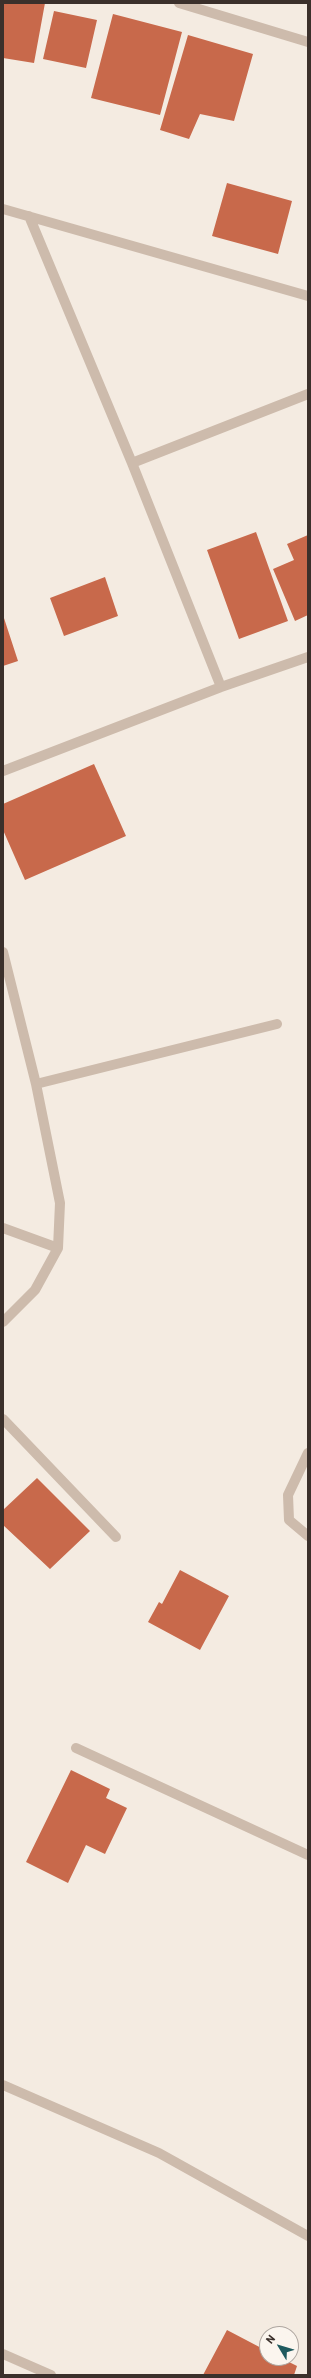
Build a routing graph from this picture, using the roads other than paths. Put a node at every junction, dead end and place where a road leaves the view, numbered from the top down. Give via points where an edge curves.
1 (179, 3) edge
2 (308, 42) edge
3 (3, 209) edge
4 (29, 216) junction
5 (308, 296) edge
6 (308, 394) edge
7 (132, 463) junction
8 (308, 658) edge
9 (221, 687) junction
10 (3, 771) edge
11 (3, 952) edge
12 (4, 962) edge
13 (277, 1024) dead end
14 (36, 1084) junction
15 (3, 1228) edge
16 (58, 1248) junction
17 (3, 1322) edge
18 (3, 1419) edge
19 (308, 1453) edge
20 (308, 1536) edge
21 (116, 1537) dead end
22 (76, 1748) dead end
23 (308, 1855) edge
24 (3, 2085) edge
25 (308, 2236) edge
26 (3, 2354) edge
27 (51, 2375) edge

1 - 2 street
3 - 4 street
4 - 5 street
4 - 7 street
6 - 7 street
7 - 9 street
8 - 9 street
9 - 10 street
11 - 12 street
12 - 14 street
13 - 14 street
14 - 16 street via 60,1203
15 - 16 street
16 - 17 street via 35,1290
18 - 21 street
19 - 20 street via 288,1495 289,1520
22 - 23 street
24 - 25 street via 159,2153
26 - 27 street

